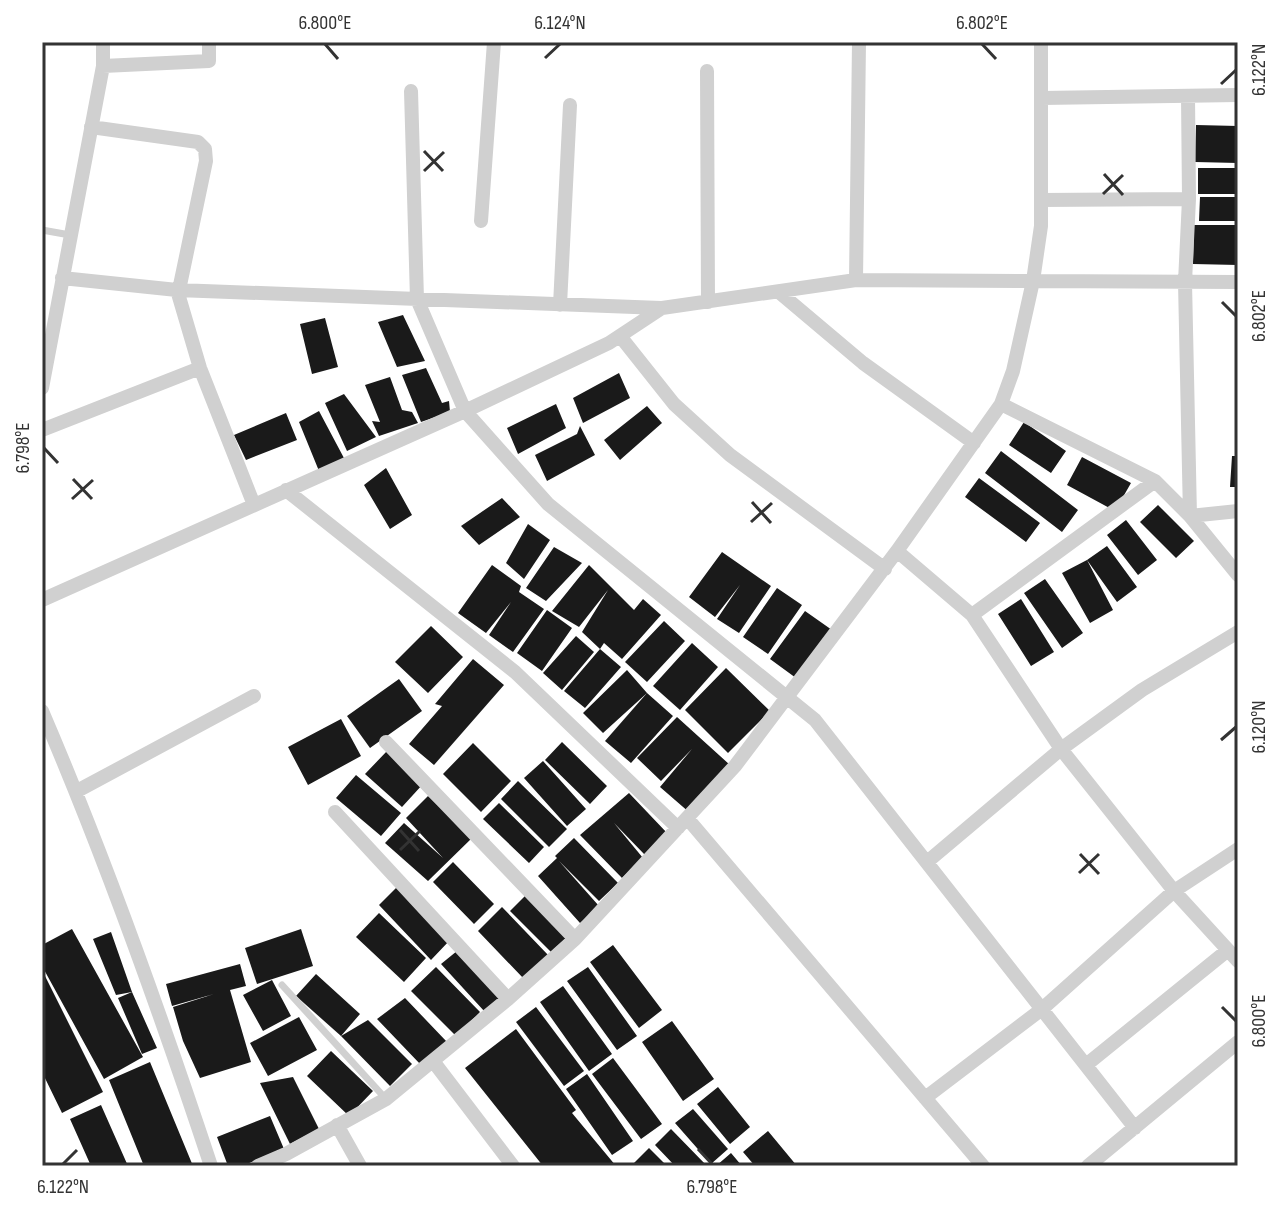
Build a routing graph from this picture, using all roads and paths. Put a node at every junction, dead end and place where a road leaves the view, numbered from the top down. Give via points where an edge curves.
1 (103, 42) edge
2 (209, 42) edge
3 (494, 42) edge
4 (859, 42) edge
5 (1041, 42) edge
6 (103, 66) junction
7 (707, 71) dead end
8 (411, 91) dead end
9 (1238, 95) edge
10 (1188, 96) junction
11 (1042, 98) junction
12 (570, 105) dead end
13 (91, 127) junction
14 (1189, 199) junction
15 (1041, 200) junction
16 (481, 221) dead end
17 (42, 230) edge
18 (70, 235) junction
19 (62, 278) junction
20 (856, 280) junction
21 (1033, 281) junction
22 (1185, 282) junction
23 (1238, 282) edge
24 (178, 290) junction
25 (780, 293) junction
26 (417, 299) junction
27 (708, 302) junction
28 (560, 305) junction
29 (662, 308) junction
30 (620, 336) junction
31 (200, 368) junction
32 (42, 388) edge
33 (1001, 404) junction
34 (465, 411) junction
35 (42, 430) edge
36 (974, 443) junction
37 (1155, 481) junction
38 (286, 490) junction
39 (254, 505) junction
40 (1238, 511) edge
41 (1190, 516) junction
42 (897, 551) junction
43 (885, 569) junction
44 (1238, 575) edge
45 (42, 600) edge
46 (972, 615) junction
47 (1238, 632) edge
48 (254, 696) dead end
49 (787, 698) junction
50 (42, 711) edge
51 (386, 742) dead end
52 (1061, 749) junction
53 (77, 791) junction
54 (335, 812) dead end
55 (682, 823) junction
56 (1238, 849) edge
57 (927, 862) junction
58 (1174, 891) junction
59 (575, 939) junction
60 (1233, 955) edge
61 (282, 985) dead end
62 (508, 999) junction
63 (1042, 1009) junction
64 (1238, 1042) edge
65 (433, 1061) junction
66 (1086, 1065) junction
67 (925, 1098) junction
68 (386, 1099) junction
69 (337, 1125) junction
70 (1135, 1128) junction
71 (211, 1166) edge
72 (258, 1166) edge
73 (360, 1166) edge
74 (513, 1166) edge
75 (983, 1166) edge
76 (1088, 1166) edge

1 - 6 street
2 - 6 street via 209,61
3 - 16 street
4 - 20 street
5 - 11 street
6 - 13 street
7 - 27 street
8 - 26 street
9 - 10 street
10 - 11 street
10 - 14 street
11 - 15 street
12 - 28 street
13 - 18 street
13 - 24 street via 198,142 205,149
14 - 15 street
14 - 22 street
15 - 21 street
17 - 18 lane
18 - 19 street
19 - 24 street
19 - 32 street
20 - 21 street
20 - 25 street
21 - 22 street
21 - 33 street
22 - 23 street
22 - 41 street
24 - 26 street
24 - 31 street
25 - 27 street
25 - 36 street via 863,363
26 - 28 street
26 - 34 street
27 - 29 street
28 - 29 street
29 - 30 street
30 - 34 street
30 - 43 street via 674,404 730,455
31 - 35 street
31 - 39 street
33 - 36 street
33 - 37 street
34 - 38 street
34 - 49 street via 548,504
36 - 42 street
37 - 41 street
37 - 46 street
38 - 39 street
38 - 55 street via 515,672
39 - 45 street
40 - 41 street
41 - 44 street
42 - 43 street
42 - 46 street
43 - 49 street
46 - 52 street
47 - 52 street via 1142,690
48 - 53 street
49 - 55 street
49 - 57 street via 815,720
50 - 53 street
51 - 59 street
52 - 57 street
52 - 58 street
53 - 71 street
54 - 62 street
55 - 59 street
55 - 67 street
56 - 58 street
57 - 63 street
58 - 60 street
58 - 63 street
59 - 62 street
60 - 66 street
61 - 68 lane
62 - 65 street
63 - 66 street
63 - 67 street
64 - 70 street
65 - 68 street
65 - 74 street
66 - 70 street
67 - 75 street
68 - 69 street
69 - 72 street
69 - 73 street
70 - 76 street

